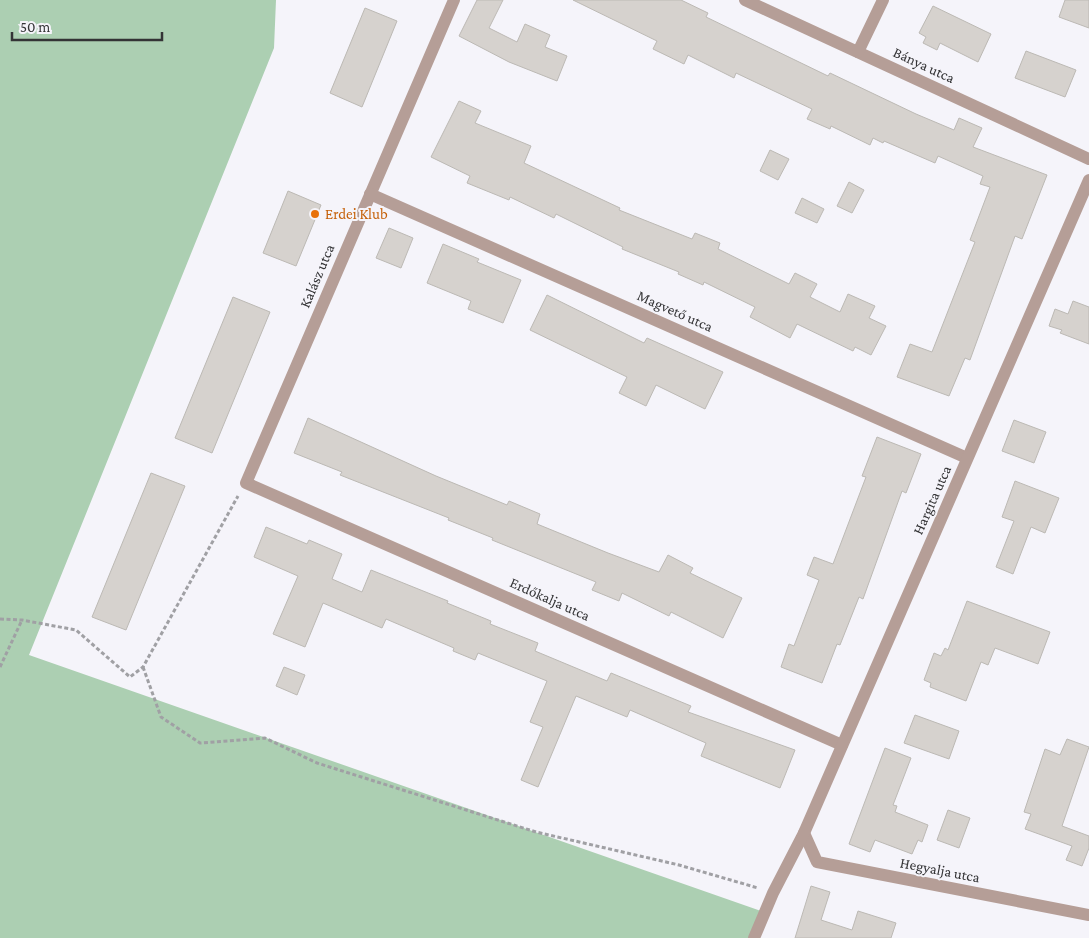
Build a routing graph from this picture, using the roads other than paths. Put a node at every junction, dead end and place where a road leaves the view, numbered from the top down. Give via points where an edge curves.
1 (454, 0) edge
2 (745, 0) edge
3 (883, 0) edge
4 (858, 52) junction
5 (1089, 158) edge
6 (1089, 180) edge
7 (370, 194) junction
8 (967, 458) junction
9 (246, 483) joint
10 (842, 745) junction
11 (804, 832) junction
12 (1089, 915) edge
13 (754, 938) edge

1 - 7 street, Kalász utca
2 - 4 street, Bánya utca
3 - 4 street
4 - 5 street, Bánya utca
6 - 8 street, Hargita utca
7 - 8 street, Magvető utca
7 - 9 street, Kalász utca
8 - 10 street, Hargita utca
9 - 10 street, Erdőkalja utca
10 - 11 street, Hargita utca
11 - 12 street, Hegyalja utca via 817,862
11 - 13 street, Hargita utca

